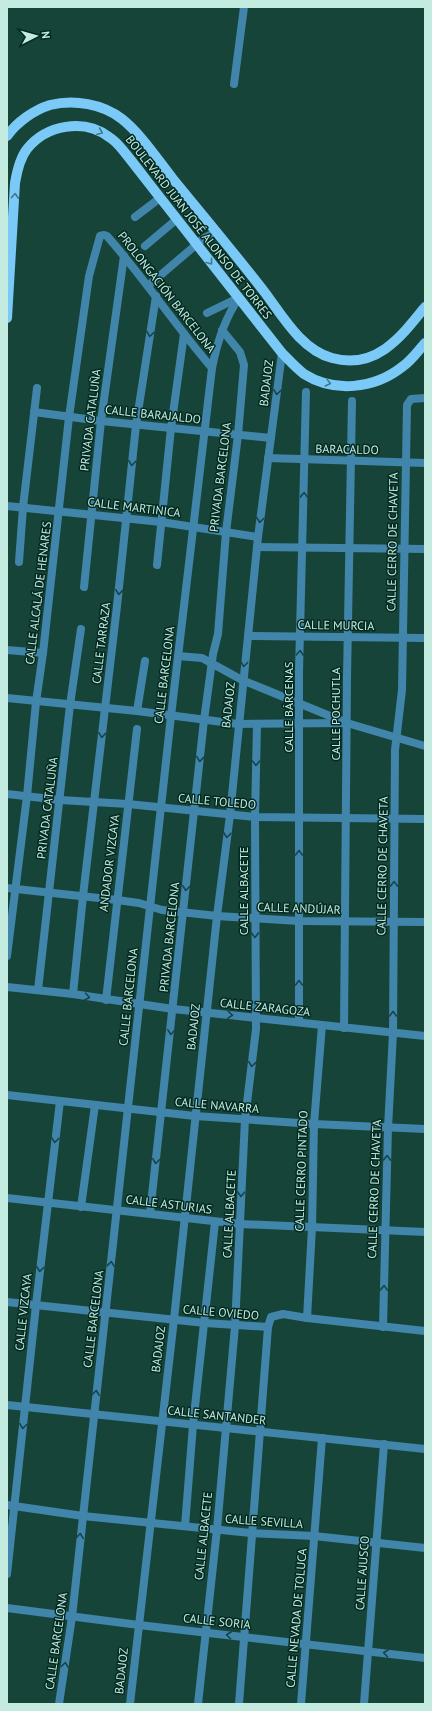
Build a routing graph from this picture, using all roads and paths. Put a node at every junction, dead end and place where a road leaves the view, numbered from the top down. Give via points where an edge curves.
1 (244, 7) edge
2 (234, 84) dead end
3 (7, 136) edge
4 (160, 198) junction
5 (135, 217) dead end
6 (177, 219) junction
7 (216, 232) junction
8 (102, 235) joint
9 (196, 244) junction
10 (145, 246) dead end
11 (124, 256) junction
12 (149, 285) junction
13 (156, 296) junction
14 (239, 298) junction
15 (425, 306) edge
16 (207, 313) dead end
17 (7, 318) edge
18 (222, 330) junction
19 (184, 334) junction
20 (425, 343) edge
21 (282, 353) junction
22 (212, 368) junction
23 (37, 388) dead end
24 (306, 392) dead end
25 (425, 398) edge
26 (352, 401) dead end
27 (34, 412) junction
28 (69, 417) junction
29 (101, 421) junction
30 (136, 424) junction
31 (171, 428) junction
32 (205, 432) junction
33 (238, 435) junction
34 (271, 438) junction
35 (268, 458) junction
36 (305, 460) junction
37 (352, 460) junction
38 (406, 462) junction
39 (425, 463) edge
40 (7, 506) edge
41 (23, 507) junction
42 (59, 511) junction
43 (92, 514) junction
44 (126, 518) junction
45 (161, 522) junction
46 (193, 527) junction
47 (226, 532) junction
48 (258, 537) junction
49 (257, 547) junction
50 (302, 547) junction
51 (350, 548) junction
52 (404, 548) junction
53 (425, 549) edge
54 (19, 562) dead end
55 (156, 565) dead end
56 (84, 587) dead end
57 (81, 629) dead end
58 (248, 636) junction
59 (301, 637) junction
60 (348, 638) junction
61 (402, 638) junction
62 (425, 638) edge
63 (7, 650) edge
64 (43, 653) junction
65 (178, 656) junction
66 (145, 661) dead end
67 (212, 664) junction
68 (242, 680) junction
69 (7, 698) edge
70 (36, 702) junction
71 (299, 704) junction
72 (70, 705) junction
73 (104, 708) junction
74 (137, 711) junction
75 (171, 716) junction
76 (204, 720) junction
77 (347, 723) junction
78 (238, 724) junction
79 (258, 724) junction
80 (300, 724) junction
81 (137, 729) dead end
82 (396, 738) junction
83 (425, 746) edge
84 (7, 794) edge
85 (28, 796) junction
86 (60, 800) junction
87 (94, 803) junction
88 (128, 804) junction
89 (162, 808) junction
90 (195, 812) junction
91 (230, 815) junction
92 (255, 817) junction
93 (300, 818) junction
94 (347, 818) junction
95 (395, 818) junction
96 (425, 819) edge
97 (11, 889) edge
98 (49, 892) junction
99 (83, 896) junction
100 (117, 900) junction
101 (150, 907) junction
102 (183, 913) junction
103 (217, 916) junction
104 (255, 919) junction
105 (299, 921) junction
106 (345, 922) junction
107 (393, 922) junction
108 (425, 922) edge
109 (7, 956) edge
110 (7, 987) edge
111 (38, 990) junction
112 (73, 994) junction
113 (106, 1000) junction
114 (140, 1005) junction
115 (173, 1009) junction
116 (207, 1013) junction
117 (257, 1017) junction
118 (299, 1022) junction
119 (322, 1025) junction
120 (344, 1028) junction
121 (393, 1033) junction
122 (425, 1036) edge
123 (7, 1095) edge
124 (60, 1101) junction
125 (95, 1105) junction
126 (128, 1109) junction
127 (162, 1112) junction
128 (196, 1116) junction
129 (245, 1119) junction
130 (314, 1124) junction
131 (388, 1128) junction
132 (425, 1129) edge
133 (7, 1198) edge
134 (48, 1203) junction
135 (81, 1207) junction
136 (117, 1210) junction
137 (150, 1213) junction
138 (184, 1218) junction
139 (215, 1222) junction
140 (240, 1224) junction
141 (312, 1228) junction
142 (385, 1231) junction
143 (425, 1232) edge
144 (7, 1302) edge
145 (36, 1305) junction
146 (106, 1313) junction
147 (307, 1318) junction
148 (174, 1320) junction
149 (205, 1323) junction
150 (235, 1326) junction
151 (268, 1327) junction
152 (383, 1327) junction
153 (425, 1331) edge
154 (7, 1405) edge
155 (25, 1407) junction
156 (94, 1414) junction
157 (161, 1422) junction
158 (192, 1425) junction
159 (225, 1428) junction
160 (260, 1431) junction
161 (322, 1438) junction
162 (384, 1444) junction
163 (425, 1449) edge
164 (10, 1506) edge
165 (83, 1516) junction
166 (150, 1522) junction
167 (185, 1526) junction
168 (217, 1529) junction
169 (251, 1533) junction
170 (314, 1536) junction
171 (376, 1543) junction
172 (425, 1548) edge
173 (7, 1574) edge
174 (7, 1608) edge
175 (72, 1617) junction
176 (138, 1625) junction
177 (206, 1632) junction
178 (244, 1636) junction
179 (306, 1644) junction
180 (369, 1650) junction
181 (425, 1658) edge
182 (59, 1704) edge
183 (130, 1704) edge
184 (198, 1704) edge
185 (239, 1704) edge
186 (301, 1704) edge
187 (364, 1704) edge

1 - 2 street
3 - 7 main road, BOULEVARD JUAN JOSÉ ALONSO DE TORRES via 16,125 38,110 56,104 81,103 106,110 122,118 131,127
4 - 5 street
4 - 6 main road, BOULEVARD JUAN JOSÉ ALONSO DE TORRES
17 -> 4 main road, BOULEVARD JUAN JOSÉ ALONSO DE TORRES via 17,172 24,154 37,139 49,131 63,127 83,126 103,133 115,142
6 - 9 main road, BOULEVARD JUAN JOSÉ ALONSO DE TORRES
6 - 10 street
7 - 9 street
7 - 15 main road, BOULEVARD JUAN JOSÉ ALONSO DE TORRES via 303,340 332,358 359,359 382,351 400,338
8 - 11 street, PROLONGACIÓN BARCELONA via 107,236
8 - 28 street, CALLE ALCALÁ DE HENARES via 89,276
9 - 12 street
9 -> 14 main road, BOULEVARD JUAN JOSÉ ALONSO DE TORRES
11 - 12 street, PROLONGACIÓN BARCELONA
11 - 29 street, PRIVADA CATALUÑA
12 - 13 street, PROLONGACIÓN BARCELONA
13 - 19 street, PROLONGACIÓN BARCELONA
13 -> 30 street, CALLE TARRAZA
14 - 16 street
14 - 18 street, CALLE BARCELONA via 229,312
14 - 21 main road, BOULEVARD JUAN JOSÉ ALONSO DE TORRES
18 - 22 street, CALLE BARCELONA
18 - 33 street, PRIVADA BARCELONA via 244,360
19 - 22 street, PROLONGACIÓN BARCELONA
19 - 31 street
21 -> 20 main road, BOULEVARD JUAN JOSÉ ALONSO DE TORRES via 309,376 330,384 347,386 372,383 389,376 402,367
21 -> 34 street, BADAJOZ
22 - 32 street, CALLE BARCELONA
23 - 27 street
24 - 36 street, CALLE BÁRCENAS
25 - 38 street, CALLE CERRO DE CHAVETA via 411,399 407,405
26 - 37 street, CALLE POCHUTLA
27 - 28 street, CALLE BARAJALDO
27 - 41 street
28 - 29 street, CALLE BARAJALDO
28 - 42 street, CALLE ALCALÁ DE HENARES
29 - 30 street, CALLE BARAJALDO
29 - 43 street, PRIVADA CATALUÑA
30 - 31 street, CALLE BARAJALDO
30 -> 44 street, CALLE TARRAZA
31 - 32 street, CALLE BARAJALDO
31 - 45 street
32 - 33 street, CALLE BARAJALDO
32 - 46 street, CALLE BARCELONA
33 - 34 street, CALLE BARAJALDO
33 - 47 street, PRIVADA BARCELONA
34 - 35 street, BADAJOZ
35 - 36 street, BARACALDO
35 -> 48 street, BADAJOZ
36 - 37 street, BARACALDO
50 -> 36 street, CALLE BÁRCENAS
37 - 38 street, BARACALDO
37 - 51 street, CALLE POCHUTLA
38 - 39 street, BARACALDO
38 - 52 street, CALLE CERRO DE CHAVETA
40 - 41 street, CALLE MARTINICA
41 - 42 street, CALLE MARTINICA
41 - 54 street
42 - 43 street, CALLE MARTINICA
42 - 64 street, CALLE ALCALÁ DE HENARES
43 - 44 street, CALLE MARTINICA
43 - 56 street, PRIVADA CATALUÑA
44 - 45 street, CALLE MARTINICA
44 -> 73 street, CALLE TARRAZA via 118,606
45 - 46 street, CALLE MARTINICA
45 - 55 street
46 - 47 street, CALLE MARTINICA
46 - 65 street, CALLE BARCELONA
47 - 48 street, CALLE MARTINICA
47 - 67 street, PRIVADA BARCELONA via 218,634
48 - 49 street, BADAJOZ
49 - 50 street
49 - 58 street, BADAJOZ
50 - 51 street
50 - 59 street, CALLE BÁRCENAS
51 - 52 street
51 - 60 street, CALLE POCHUTLA
52 - 53 street
52 - 61 street, CALLE CERRO DE CHAVETA
57 - 72 street, PRIVADA CATALUÑA
58 - 59 street, CALLE MURCIA
58 -> 68 street, BADAJOZ
59 - 60 street, CALLE MURCIA
71 -> 59 street, CALLE BÁRCENAS
60 - 61 street, CALLE MURCIA
60 - 77 street, CALLE POCHUTLA
61 - 62 street, CALLE MURCIA
61 - 82 street, CALLE CERRO DE CHAVETA via 402,690
63 - 64 street
64 - 70 street, CALLE ALCALÁ DE HENARES
65 - 67 street via 202,658
65 - 75 street, CALLE BARCELONA
66 - 74 street
67 - 68 street
67 - 76 street, PRIVADA BARCELONA
68 - 71 street
68 - 78 street, BADAJOZ
69 - 70 street
70 - 72 street
70 - 85 street, CALLE ALCALÁ DE HENARES
71 - 77 street
71 - 80 street, CALLE BÁRCENAS
72 - 73 street
72 - 86 street, PRIVADA CATALUÑA
73 - 74 street
73 -> 87 street, CALLE TARRAZA
74 - 75 street
75 - 76 street
75 - 89 street, CALLE BARCELONA
76 - 78 street
76 -> 90 street, PRIVADA BARCELONA
77 - 80 street
77 - 82 street
77 - 94 street, CALLE POCHUTLA
78 - 79 street
78 - 91 street, BADAJOZ
79 - 80 street
79 -> 92 street, CALLE ALBACETE
80 - 93 street, CALLE BÁRCENAS
81 - 88 street, ANDADOR VIZCAYA
82 - 83 street
82 - 95 street, CALLE CERRO DE CHAVETA
84 - 85 street, CALLE TOLEDO
85 - 86 street, CALLE TOLEDO
85 - 97 street, CALLE ALCALÁ DE HENARES
86 - 87 street, CALLE TOLEDO
86 - 98 street, PRIVADA CATALUÑA
87 - 88 street, CALLE TOLEDO
87 - 99 street, CALLE TARRAZA
88 - 89 street, CALLE TOLEDO
88 - 100 street, ANDADOR VIZCAYA
89 - 90 street, CALLE TOLEDO
89 - 101 street, CALLE BARCELONA
90 - 91 street, CALLE TOLEDO
90 -> 102 street, PRIVADA BARCELONA
91 - 92 street, CALLE TOLEDO
91 -> 103 street, BADAJOZ
92 - 93 street, CALLE TOLEDO
92 - 104 street, CALLE ALBACETE
93 - 94 street, CALLE TOLEDO
105 -> 93 street, CALLE BÁRCENAS
94 - 95 street, CALLE TOLEDO
94 - 106 street, CALLE POCHUTLA
95 - 96 street, CALLE TOLEDO
107 -> 95 street, CALLE CERRO DE CHAVETA
97 - 98 street, CALLE ANDÚJAR
97 - 109 street, CALLE ALCALÁ DE HENARES
98 - 99 street, CALLE ANDÚJAR
98 - 111 street, PRIVADA CATALUÑA
99 - 100 street, CALLE ANDÚJAR
99 - 112 street, CALLE TARRAZA
100 - 101 street, CALLE ANDÚJAR
100 - 113 street, ANDADOR VIZCAYA
101 - 102 street, CALLE ANDÚJAR
101 - 114 street, CALLE BARCELONA
102 - 103 street, CALLE ANDÚJAR
102 - 115 street, PRIVADA BARCELONA
103 - 104 street, CALLE ANDÚJAR
103 - 116 street, BADAJOZ
104 - 105 street, CALLE ANDÚJAR
104 -> 117 street, CALLE ALBACETE
105 - 106 street, CALLE ANDÚJAR
118 -> 105 street, CALLE BÁRCENAS
106 - 107 street, CALLE ANDÚJAR
106 - 120 street, CALLE POCHUTLA
107 - 108 street, CALLE ANDÚJAR
121 -> 107 street, CALLE CERRO DE CHAVETA
110 - 111 street, CALLE ZARAGOZA
111 - 112 street, CALLE ZARAGOZA
112 -> 113 street, CALLE ZARAGOZA
113 - 114 street, CALLE ZARAGOZA
114 - 115 street, CALLE ZARAGOZA
114 - 126 street, CALLE BARCELONA
115 - 116 street, CALLE ZARAGOZA
115 -> 127 street, PRIVADA BARCELONA
116 -> 117 street, CALLE ZARAGOZA
116 - 128 street, BADAJOZ
117 - 118 street, CALLE ZARAGOZA
117 -> 129 street, CALLE ALBACETE
118 - 119 street, CALLE ZARAGOZA
119 - 120 street, CALLE ZARAGOZA
119 - 130 street, CALLE CERRO PINTADO
120 - 121 street, CALLE ZARAGOZA
121 - 122 street, CALLE ZARAGOZA
121 - 131 street, CALLE CERRO DE CHAVETA
123 - 124 street, CALLE NAVARRA
124 - 125 street, CALLE NAVARRA
124 -> 134 street, CALLE VIZCAYA
125 - 126 street, CALLE NAVARRA
125 - 135 street
126 - 127 street, CALLE NAVARRA
126 - 136 street, CALLE BARCELONA
127 - 128 street, CALLE NAVARRA
127 -> 137 street, PRIVADA BARCELONA
128 - 129 street, CALLE NAVARRA
128 - 138 street, BADAJOZ
129 - 130 street, CALLE NAVARRA
129 -> 140 street, CALLE ALBACETE
130 - 131 street, CALLE NAVARRA
130 - 141 street, CALLE CERRO PINTADO
131 - 132 street, CALLE NAVARRA
142 -> 131 street, CALLE CERRO DE CHAVETA
133 - 134 street, CALLE ASTURIAS
134 - 135 street, CALLE ASTURIAS
134 -> 145 street, CALLE VIZCAYA
135 - 136 street, CALLE ASTURIAS
136 - 137 street, CALLE ASTURIAS
146 -> 136 street, CALLE BARCELONA
137 - 138 street, CALLE ASTURIAS
138 - 139 street, CALLE ASTURIAS
138 - 148 street, BADAJOZ
139 - 140 street, CALLE ASTURIAS
139 - 149 street
140 - 141 street, CALLE ASTURIAS
140 - 150 street, CALLE ALBACETE
141 - 142 street, CALLE ASTURIAS
141 - 147 street, CALLE CERRO PINTADO
142 - 143 street, CALLE ASTURIAS
152 -> 142 street, CALLE CERRO DE CHAVETA
144 - 145 street, CALLE OVIEDO
145 - 146 street, CALLE OVIEDO
145 - 155 street, CALLE VIZCAYA
146 - 148 street, CALLE OVIEDO
156 -> 146 street, CALLE BARCELONA
147 - 151 street, CALLE OVIEDO via 277,1314 271,1317
147 - 152 street, CALLE OVIEDO
148 - 149 street, CALLE OVIEDO
148 - 157 street, BADAJOZ
149 - 150 street, CALLE OVIEDO
149 - 158 street
150 - 151 street, CALLE OVIEDO
150 - 159 street, CALLE ALBACETE
151 - 160 street
152 - 153 street, CALLE OVIEDO
154 - 155 street, CALLE SANTANDER
155 - 156 street, CALLE SANTANDER
155 -> 164 street, CALLE VIZCAYA
156 - 157 street, CALLE SANTANDER
156 - 165 street, CALLE BARCELONA
157 - 158 street, CALLE SANTANDER
157 - 166 street, BADAJOZ
158 - 159 street, CALLE SANTANDER
158 - 167 street
159 - 160 street, CALLE SANTANDER
159 - 168 street, CALLE ALBACETE
160 - 161 street, CALLE SANTANDER
160 - 169 street
161 - 162 street, CALLE SANTANDER
161 - 170 street, CALLE NEVADA DE TOLUCA
162 - 163 street, CALLE SANTANDER
162 - 171 street, CALLE AJUSCO
164 - 165 street, CALLE SEVILLA
164 - 173 street, CALLE VIZCAYA
165 - 166 street, CALLE SEVILLA
175 -> 165 street, CALLE BARCELONA
166 - 167 street, CALLE SEVILLA
166 - 176 street, BADAJOZ
167 - 168 street, CALLE SEVILLA
168 - 169 street, CALLE SEVILLA
168 - 177 street, CALLE ALBACETE
169 - 170 street, CALLE SEVILLA
169 - 178 street
170 - 171 street, CALLE SEVILLA
170 - 179 street, CALLE NEVADA DE TOLUCA
171 - 172 street, CALLE SEVILLA
171 - 180 street, CALLE AJUSCO
174 - 175 street, CALLE SORIA
175 - 176 street, CALLE SORIA
182 -> 175 street, CALLE BARCELONA
176 - 177 street, CALLE SORIA
176 - 183 street, BADAJOZ
178 -> 177 street, CALLE SORIA
177 - 184 street, CALLE ALBACETE
178 - 179 street, CALLE SORIA
178 - 185 street
179 - 180 street, CALLE SORIA
179 - 186 street, CALLE NEVADA DE TOLUCA
181 -> 180 street, CALLE SORIA
180 - 187 street, CALLE AJUSCO

